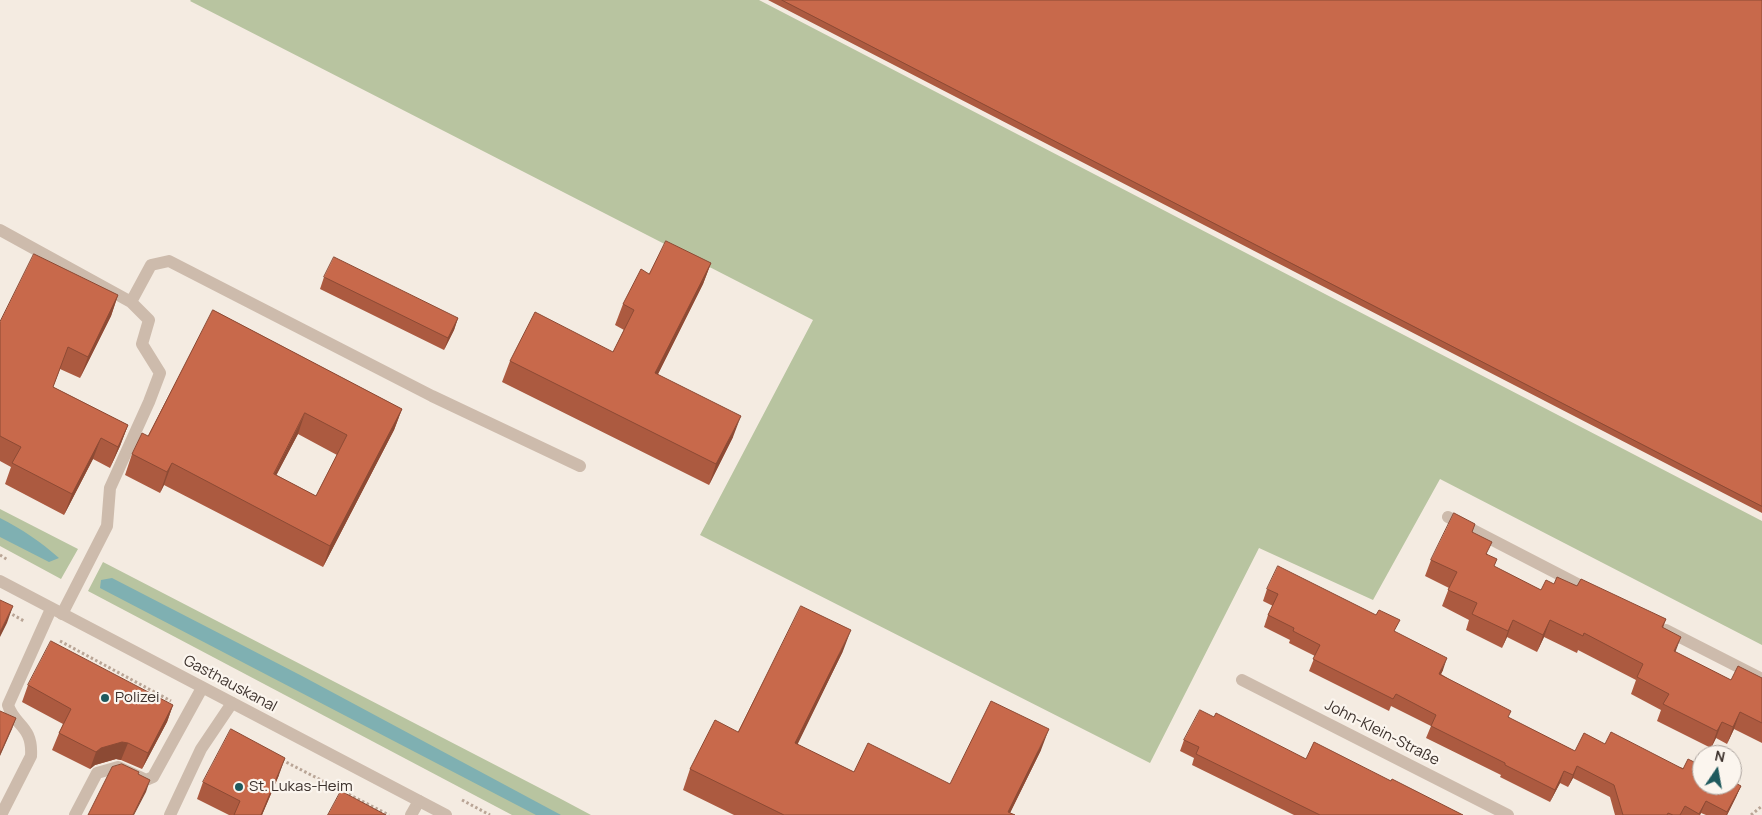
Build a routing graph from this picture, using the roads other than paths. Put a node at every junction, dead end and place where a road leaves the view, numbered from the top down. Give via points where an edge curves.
1 (0, 230) edge
2 (131, 302) junction
3 (580, 466) dead end
4 (1448, 517) dead end
5 (0, 581) edge
6 (1605, 598) edge
7 (56, 612) junction
8 (1657, 625) edge
9 (1762, 679) edge
10 (1242, 680) dead end
11 (202, 688) junction
12 (232, 703) junction
13 (419, 801) junction
14 (1, 815) edge
15 (75, 815) edge
16 (170, 815) edge
17 (412, 815) edge
18 (446, 815) edge
19 (1508, 815) edge

1 - 2 street
2 - 3 street via 151,265 169,261 432,396
2 - 7 street via 149,320 142,344 160,373 110,488 107,526
4 - 6 street
5 - 7 street, Gasthauskanal
7 - 11 street, Gasthauskanal
7 - 14 street via 8,705 26,730 31,756
8 - 9 street
10 - 19 street, John-Klein-Straße
11 - 12 street, Gasthauskanal
11 - 15 street via 153,777 146,780 118,767 98,772
12 - 13 street, Gasthauskanal
12 - 16 street via 202,749
13 - 17 street
13 - 18 street, Gasthauskanal

